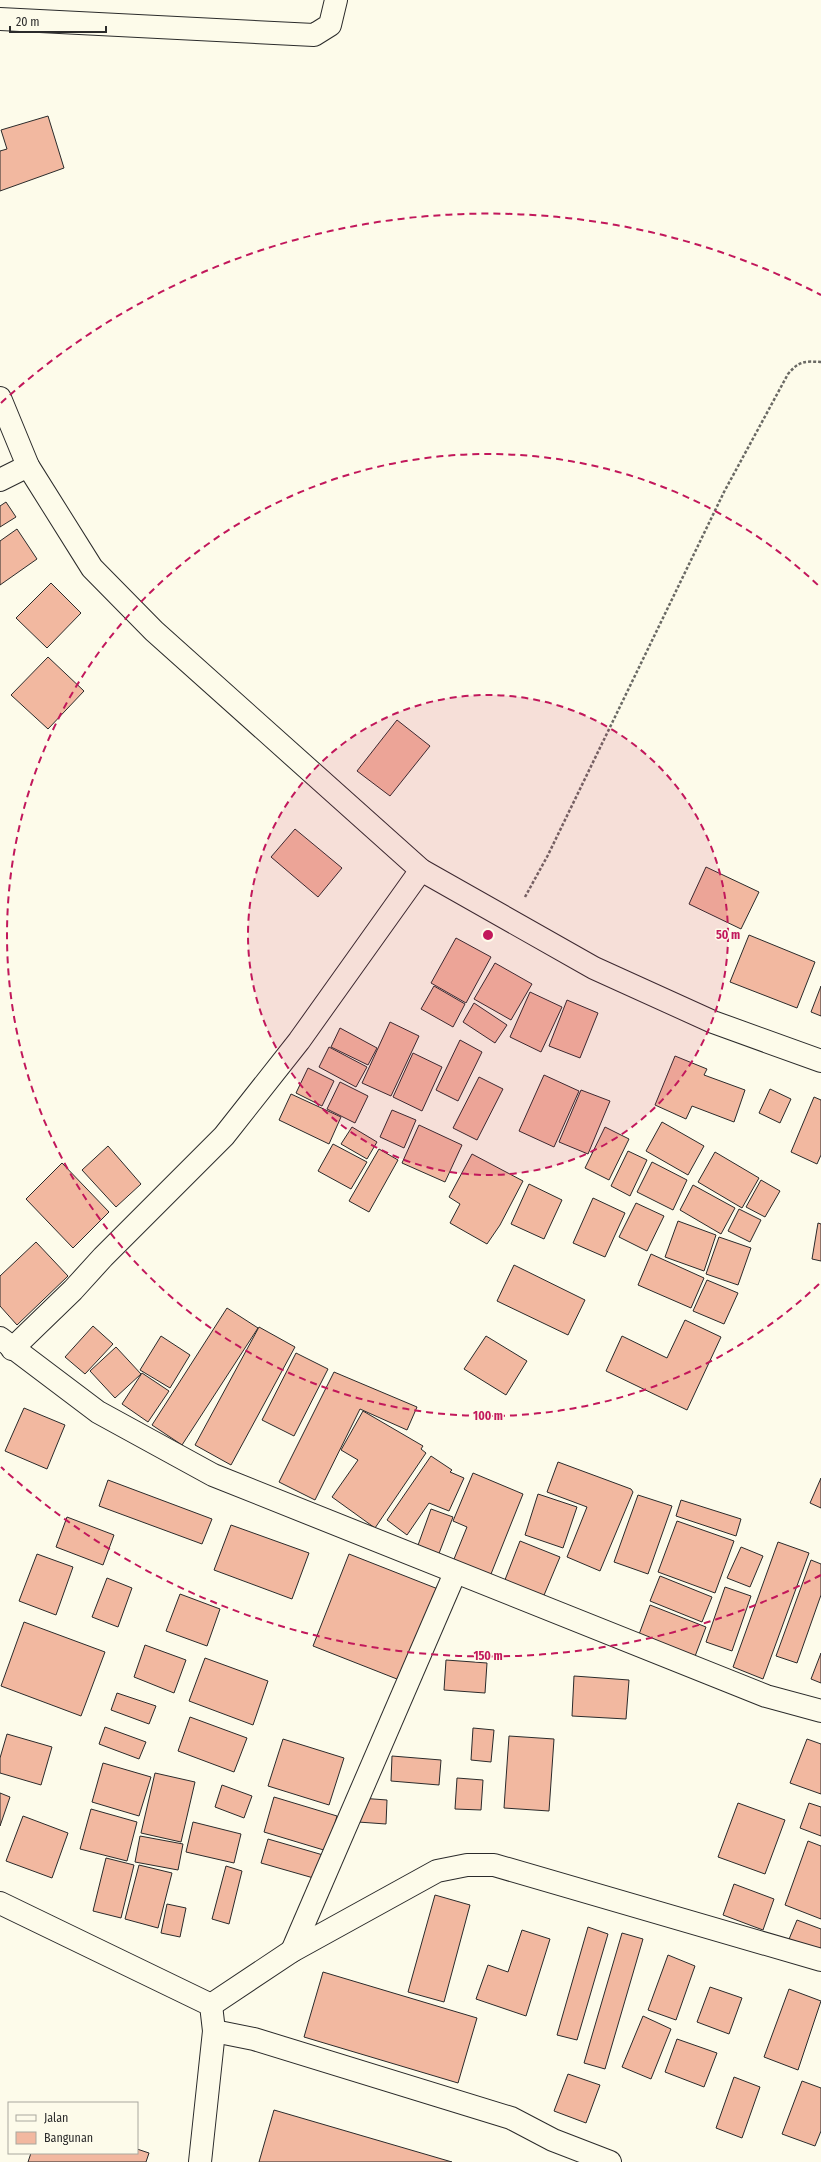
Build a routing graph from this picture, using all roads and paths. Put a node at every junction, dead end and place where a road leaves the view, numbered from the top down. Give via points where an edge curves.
1 (336, 0) edge
2 (0, 19) edge
3 (821, 362) edge
4 (0, 398) edge
5 (28, 466) junction
6 (0, 480) edge
7 (421, 870) junction
8 (512, 922) junction
9 (821, 1061) edge
10 (6, 1343) edge
11 (455, 1573) junction
12 (821, 1711) edge
13 (0, 1903) edge
14 (292, 1951) junction
15 (821, 1960) edge
16 (211, 2005) junction
17 (214, 2031) junction
18 (200, 2162) edge
19 (610, 2162) edge

1 - 2 street via 330,25 314,35
3 - 8 path via 797,364 788,374 724,492 548,855
4 - 5 street
5 - 6 street
5 - 7 street via 92,568 154,631
7 - 8 street
7 - 10 street via 299,1041 224,1136
8 - 9 street via 594,968 713,1022
10 - 11 street via 98,1412 213,1475
11 - 12 street via 766,1696
11 - 14 street
13 - 16 street
14 - 15 street via 438,1870 494,1865
14 - 16 street
16 - 17 street
17 - 18 street
17 - 19 street via 254,2039 511,2118 553,2140

